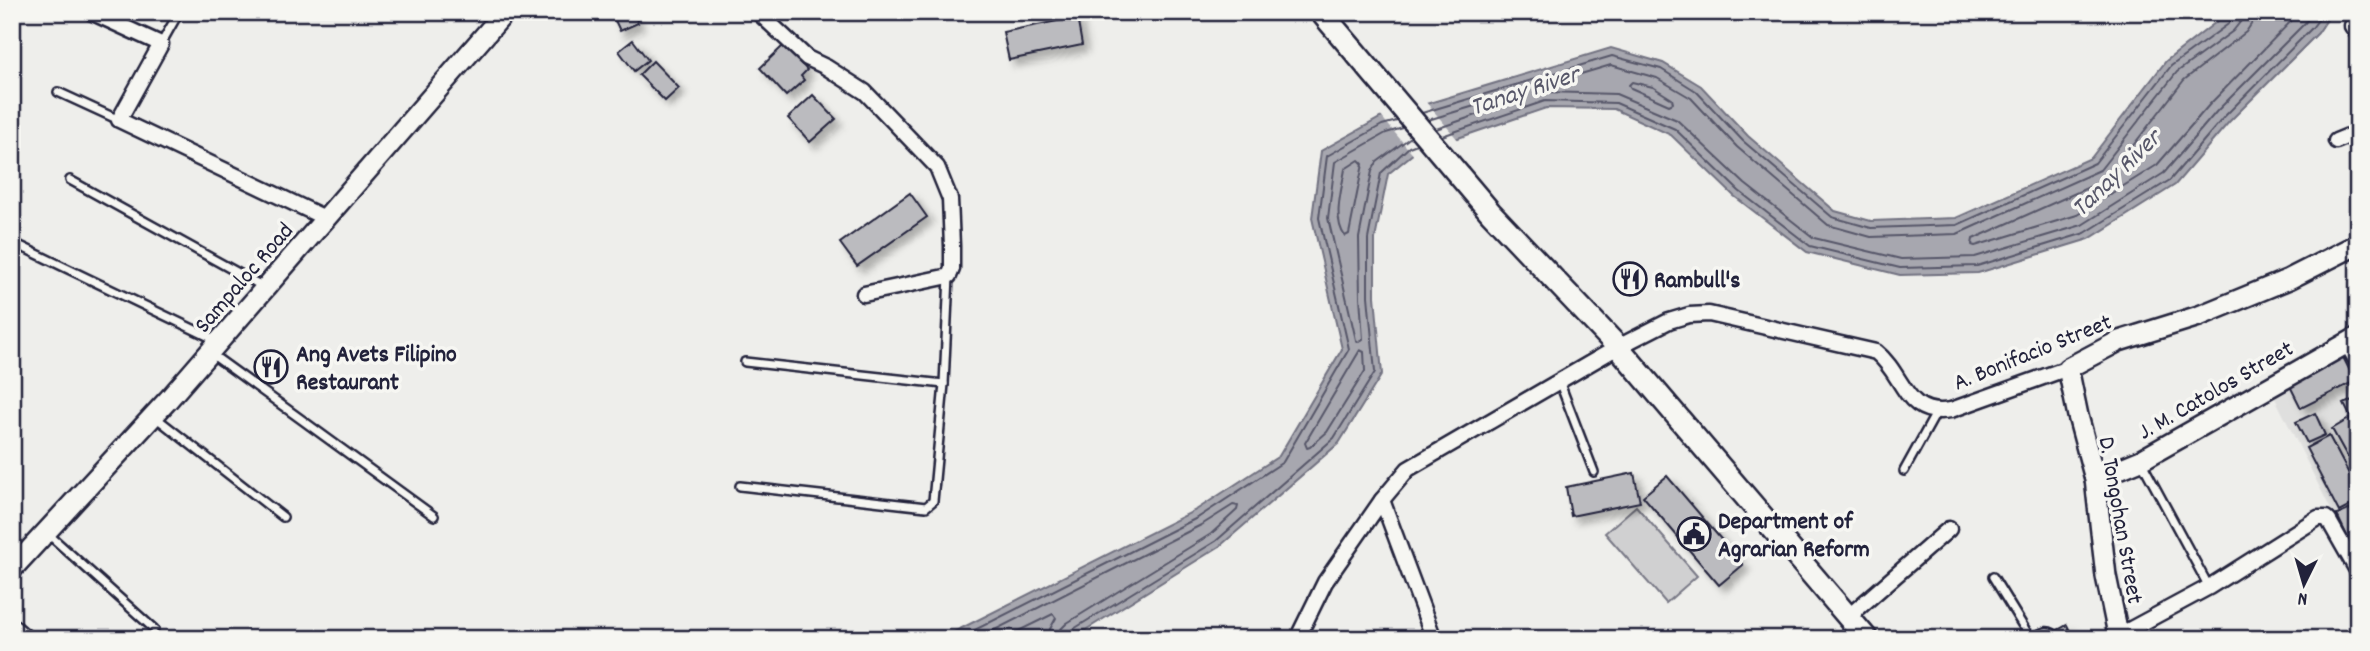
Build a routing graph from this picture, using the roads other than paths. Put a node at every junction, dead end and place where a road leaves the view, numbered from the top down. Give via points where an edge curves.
1 (91, 12) edge
2 (179, 12) edge
3 (505, 12) edge
4 (758, 12) edge
5 (1321, 12) edge
6 (2358, 21) edge
7 (2358, 34) edge
8 (162, 44) junction
9 (58, 92) dead end
10 (120, 120) junction
11 (2358, 132) edge
12 (2336, 141) dead end
13 (70, 180) dead end
14 (325, 218) junction
15 (12, 242) edge
16 (2358, 244) edge
17 (949, 276) junction
18 (266, 289) junction
19 (864, 294) dead end
20 (2351, 341) edge
21 (214, 347) junction
22 (1618, 347) junction
23 (745, 362) dead end
24 (2068, 368) junction
25 (2358, 370) edge
26 (1558, 380) junction
27 (944, 384) junction
28 (1936, 413) junction
29 (154, 416) junction
30 (2141, 460) junction
31 (1904, 471) dead end
32 (1594, 472) dead end
33 (2095, 479) junction
34 (740, 486) dead end
35 (1382, 500) junction
36 (434, 516) dead end
37 (283, 517) dead end
38 (1950, 529) dead end
39 (46, 532) junction
40 (12, 569) edge
41 (2358, 572) edge
42 (1993, 577) dead end
43 (2209, 587) junction
44 (1848, 617) junction
45 (12, 626) edge
46 (154, 629) dead end
47 (2118, 637) edge
48 (27, 639) edge
49 (1297, 639) edge
50 (1434, 639) edge
51 (1867, 639) edge
52 (2031, 639) edge
53 (2059, 639) edge

1 - 8 street
2 - 8 lane
3 - 14 street, Sampaloc Road
4 - 17 street via 807,58 865,92 937,167 950,199
5 - 22 main road via 1491,213
6 - 7 street via 2353,26
8 - 10 street
9 - 10 lane
10 - 14 street
11 - 12 street
13 - 18 lane
14 - 18 street, Sampaloc Road
15 - 21 lane
16 - 24 street, A. Bonifacio Street via 2199,316 2119,341
17 - 19 street
17 - 27 lane
18 - 21 street, Sampaloc Road
20 - 25 lane
20 - 30 street, J. M. Catolos Street
21 - 29 street, Sampaloc Road
21 - 36 lane
22 - 26 street, A. Bonifacio Street
22 - 28 street, A. Bonifacio Street via 1669,321 1709,314 1876,352 1911,398
22 - 44 main road
23 - 27 lane
24 - 28 street, A. Bonifacio Street
24 - 33 street, D. Tongohan Street
26 - 32 lane
26 - 35 street, A. Bonifacio Street via 1408,469
27 - 34 lane via 933,501 926,507
28 - 31 lane
29 - 37 lane
29 - 39 street, Sampaloc Road
30 - 33 street, J. M. Catolos Street
30 - 43 lane
33 - 47 street, D. Tongohan Street
35 - 49 street, A. Bonifacio Street via 1325,582
35 - 50 street
38 - 44 street
39 - 40 street, Sampaloc Road
39 - 46 lane
41 - 43 street via 2329,521 2322,517
42 - 52 lane
43 - 47 street
44 - 51 main road
45 - 48 street
52 - 53 lane via 2046,631

